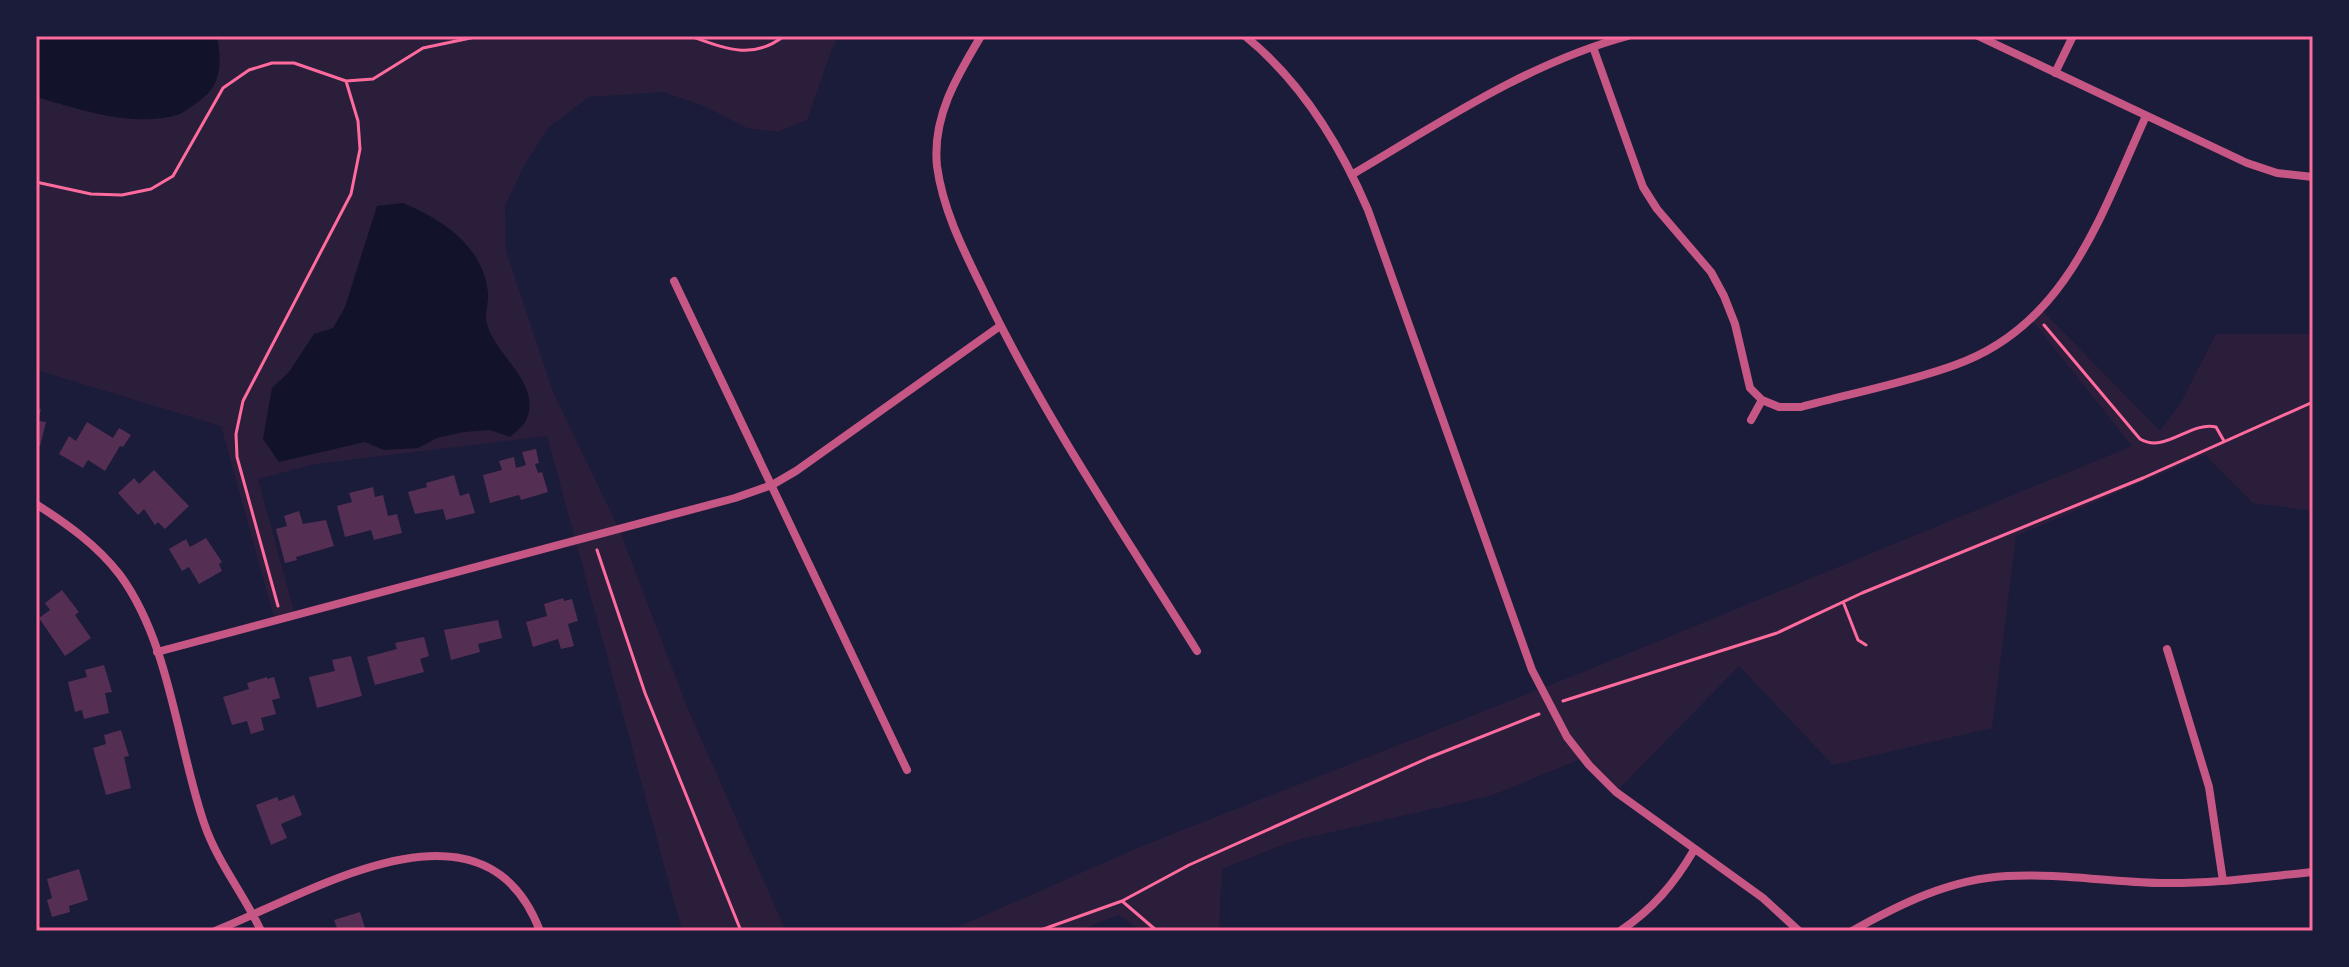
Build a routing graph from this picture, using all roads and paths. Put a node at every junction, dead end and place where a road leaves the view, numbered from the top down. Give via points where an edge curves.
1 (480, 36) edge
2 (690, 36) edge
3 (784, 36) edge
4 (981, 36) edge
5 (1245, 36) edge
6 (1628, 36) edge
7 (1978, 36) edge
8 (2073, 36) edge
9 (1593, 47) junction
10 (2055, 73) junction
11 (346, 81) junction
12 (2146, 116) junction
13 (1353, 174) junction
14 (2313, 177) edge
15 (36, 182) edge
16 (674, 281) dead end
17 (2037, 316) junction
18 (1000, 326) junction
19 (1762, 400) junction
20 (2313, 402) edge
21 (1751, 420) dead end
22 (2224, 441) junction
23 (772, 485) junction
24 (36, 504) edge
25 (592, 535) junction
26 (1843, 603) junction
27 (282, 619) junction
28 (1866, 645) dead end
29 (2167, 649) dead end
30 (1197, 651) dead end
31 (157, 652) junction
32 (1565, 700) dead end
33 (1537, 715) dead end
34 (907, 770) dead end
35 (1694, 850) junction
36 (2313, 872) edge
37 (2223, 881) junction
38 (1122, 901) junction
39 (254, 916) junction
40 (215, 931) edge
41 (261, 931) edge
42 (540, 931) edge
43 (741, 931) edge
44 (1038, 931) edge
45 (1157, 931) edge
46 (1620, 931) edge
47 (1799, 931) edge
48 (1852, 931) edge

1 - 11 path via 423,48 373,79
2 - 3 path via 736,52 771,46
4 - 18 street via 943,112 937,166 955,232
5 - 13 street via 1304,96
6 - 9 street
7 - 10 street
8 - 10 street
9 - 13 street via 1526,74
9 - 19 street via 1643,187 1711,272 1735,324 1750,388
10 - 12 street
11 - 15 path via 294,63 249,70 223,88 173,176 151,189 91,194
11 - 27 path via 360,149 351,194 243,401 236,434 237,457
12 - 14 street via 2247,163
12 - 17 street via 2083,250
13 - 35 street via 1550,708 1567,737 1616,792
16 - 23 street
17 - 19 street via 1990,350 1956,365 1801,407
17 - 22 path via 2140,439 2149,445 2160,443 2207,425 2216,427
18 - 23 street
18 - 30 street
19 - 21 street
20 - 22 path
22 - 26 path
23 - 25 street
23 - 34 street
24 - 31 street via 91,543 120,575
25 - 27 street
25 - 43 path via 645,693
26 - 28 path via 1858,640
26 - 32 path via 1760,640
27 - 31 street
29 - 37 street via 2209,787
31 - 39 street via 205,826
33 - 38 path via 1428,758
35 - 46 street via 1662,898
35 - 47 street via 1763,898
36 - 37 street
37 - 48 street via 2006,876 1966,881 1893,908
38 - 44 path
38 - 45 path
39 - 40 street
39 - 41 street
39 - 42 street via 346,876 438,854 488,866 515,885

